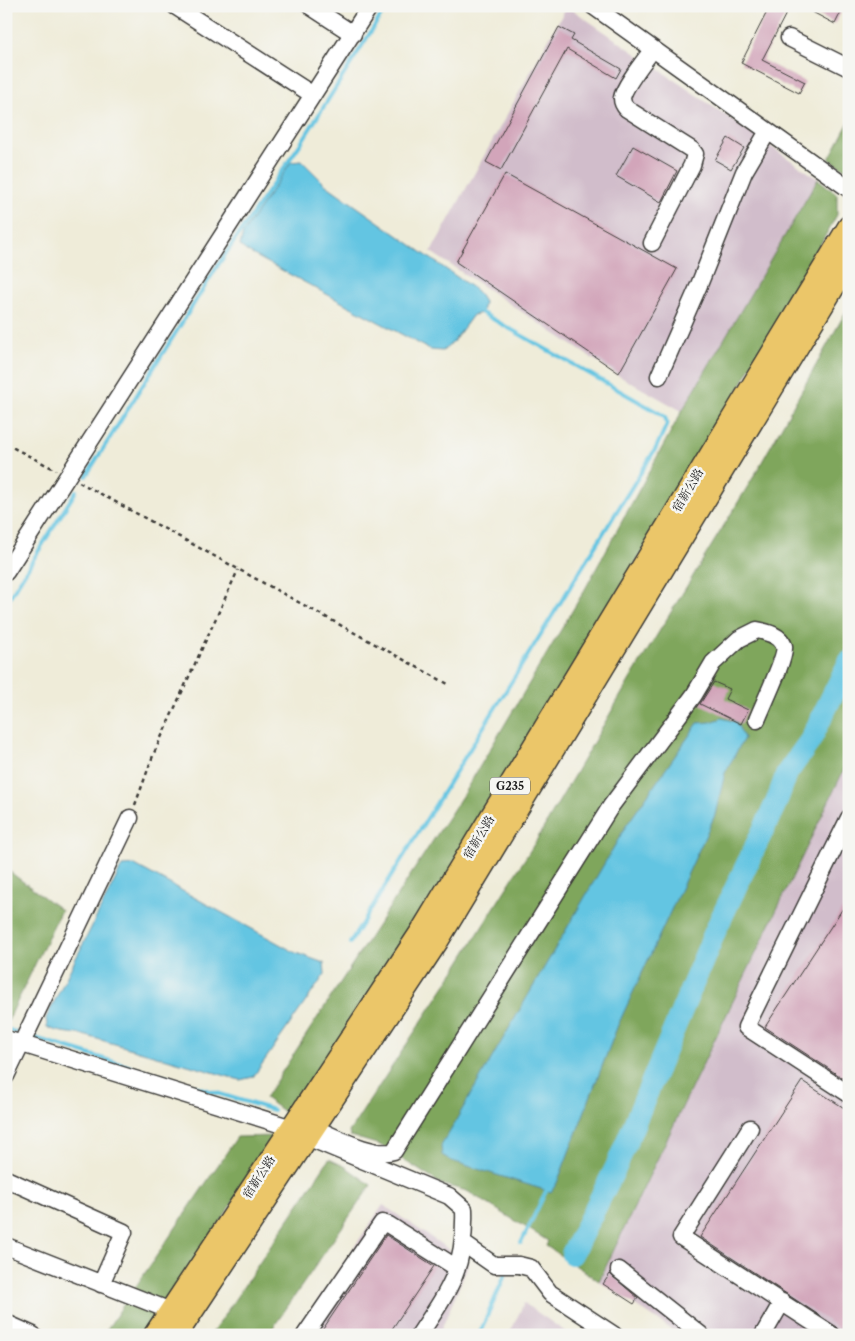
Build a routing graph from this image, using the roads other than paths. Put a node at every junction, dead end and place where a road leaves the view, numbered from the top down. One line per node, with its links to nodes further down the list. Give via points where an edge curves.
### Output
1 (175, 6): 9 (street)
2 (310, 6): 5 (street)
3 (370, 6): 5 (street)
4 (593, 6): 7 (street)
5 (353, 34): 9 (street)
6 (789, 38): 8 (street)
7 (653, 49): 10 (street); 13 (street, via 622,97 623,104 695,154)
8 (849, 68)
9 (313, 95): 16 (street)
10 (768, 131): 11 (street); 15 (street, via 744,172)
11 (849, 189)
12 (849, 227): 24 (highway, 宿新公路 / G235)
13 (652, 243)
14 (849, 261): 24 (highway, 宿新公路 / G235, via 437,941)
15 (659, 376)
16 (6, 572)
17 (756, 720): 24 (street, via 784,658 784,646 776,636 757,630 739,639 713,663 694,695 610,806 394,1151 384,1154)
18 (130, 818): 20 (street)
19 (849, 818): 22 (street, via 746,1027)
20 (14, 1041): 21 (street); 24 (street)
21 (6, 1076)
22 (849, 1094)
23 (750, 1128): 31 (street, via 681,1237)
24 (304, 1131): 26 (street, via 449,1196 464,1209); 32 (highway, 宿新公路 / G235)
25 (6, 1179): 30 (street, via 124,1232)
26 (464, 1244): 28 (street); 38 (street, via 494,1265 531,1268 550,1294)
27 (6, 1246): 30 (street)
28 (457, 1268): 36 (street, via 390,1224 382,1223); 37 (street, via 451,1287)
29 (619, 1270): 39 (street)
30 (101, 1284): 32 (street)
31 (782, 1302): 40 (street); 41 (street)
32 (178, 1321): 35 (highway, 宿新公路 / G235)
33 (6, 1323): 34 (street)
34 (33, 1335)
35 (155, 1335)
36 (305, 1335)
37 (418, 1335)
38 (614, 1335)
39 (701, 1335)
40 (763, 1335)
41 (832, 1335)

